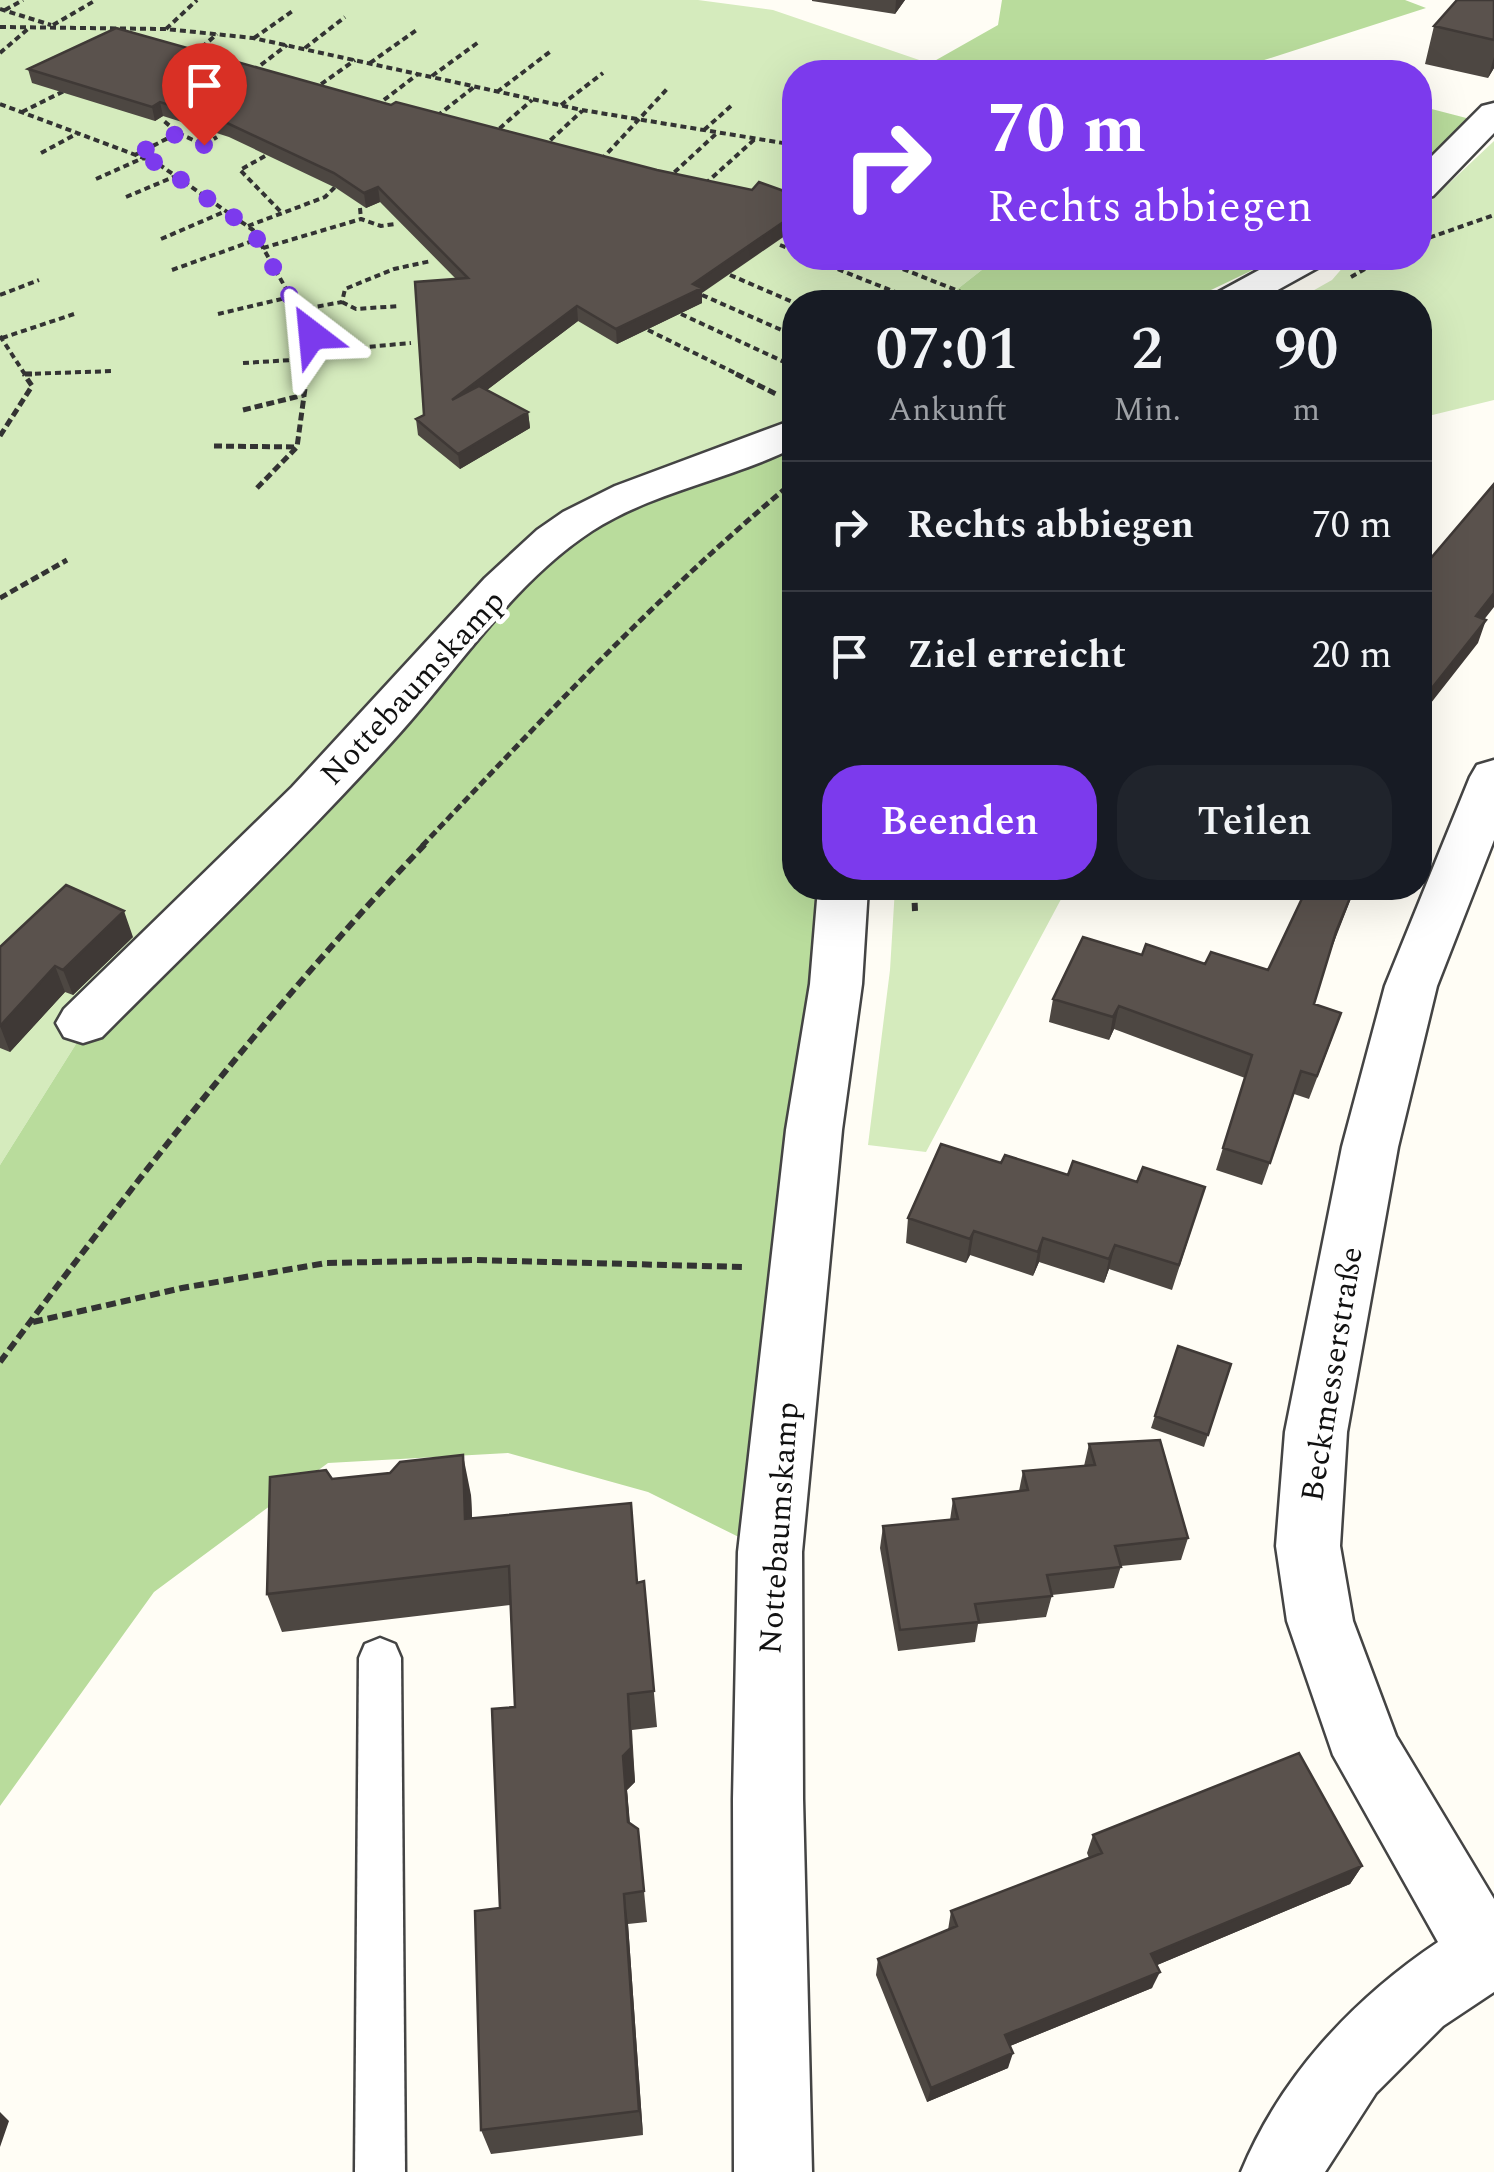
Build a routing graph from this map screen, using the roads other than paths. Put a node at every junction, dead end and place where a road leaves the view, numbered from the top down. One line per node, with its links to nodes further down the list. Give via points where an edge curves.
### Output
1 (1494, 112): 2 (street)
2 (1432, 176)
3 (1286, 270): 4 (street)
4 (1251, 290)
5 (782, 422): 8 (street, Nottebaumskamp, via 770,445 630,496 578,521 534,556 342,764)
6 (1492, 784): 10 (street, Beckmesserstraße, via 1411,986 1370,1147 1316,1432 1308,1546 1320,1620 1368,1755)
7 (843, 900): 12 (street, Nottebaumskamp, via 770,1552)
8 (83, 1023)
9 (380, 1658): 11 (lane)
10 (1490, 1950): 13 (street, via 1416,2000 1349,2066)
11 (380, 2172)
12 (772, 2172)
13 (1280, 2172)

